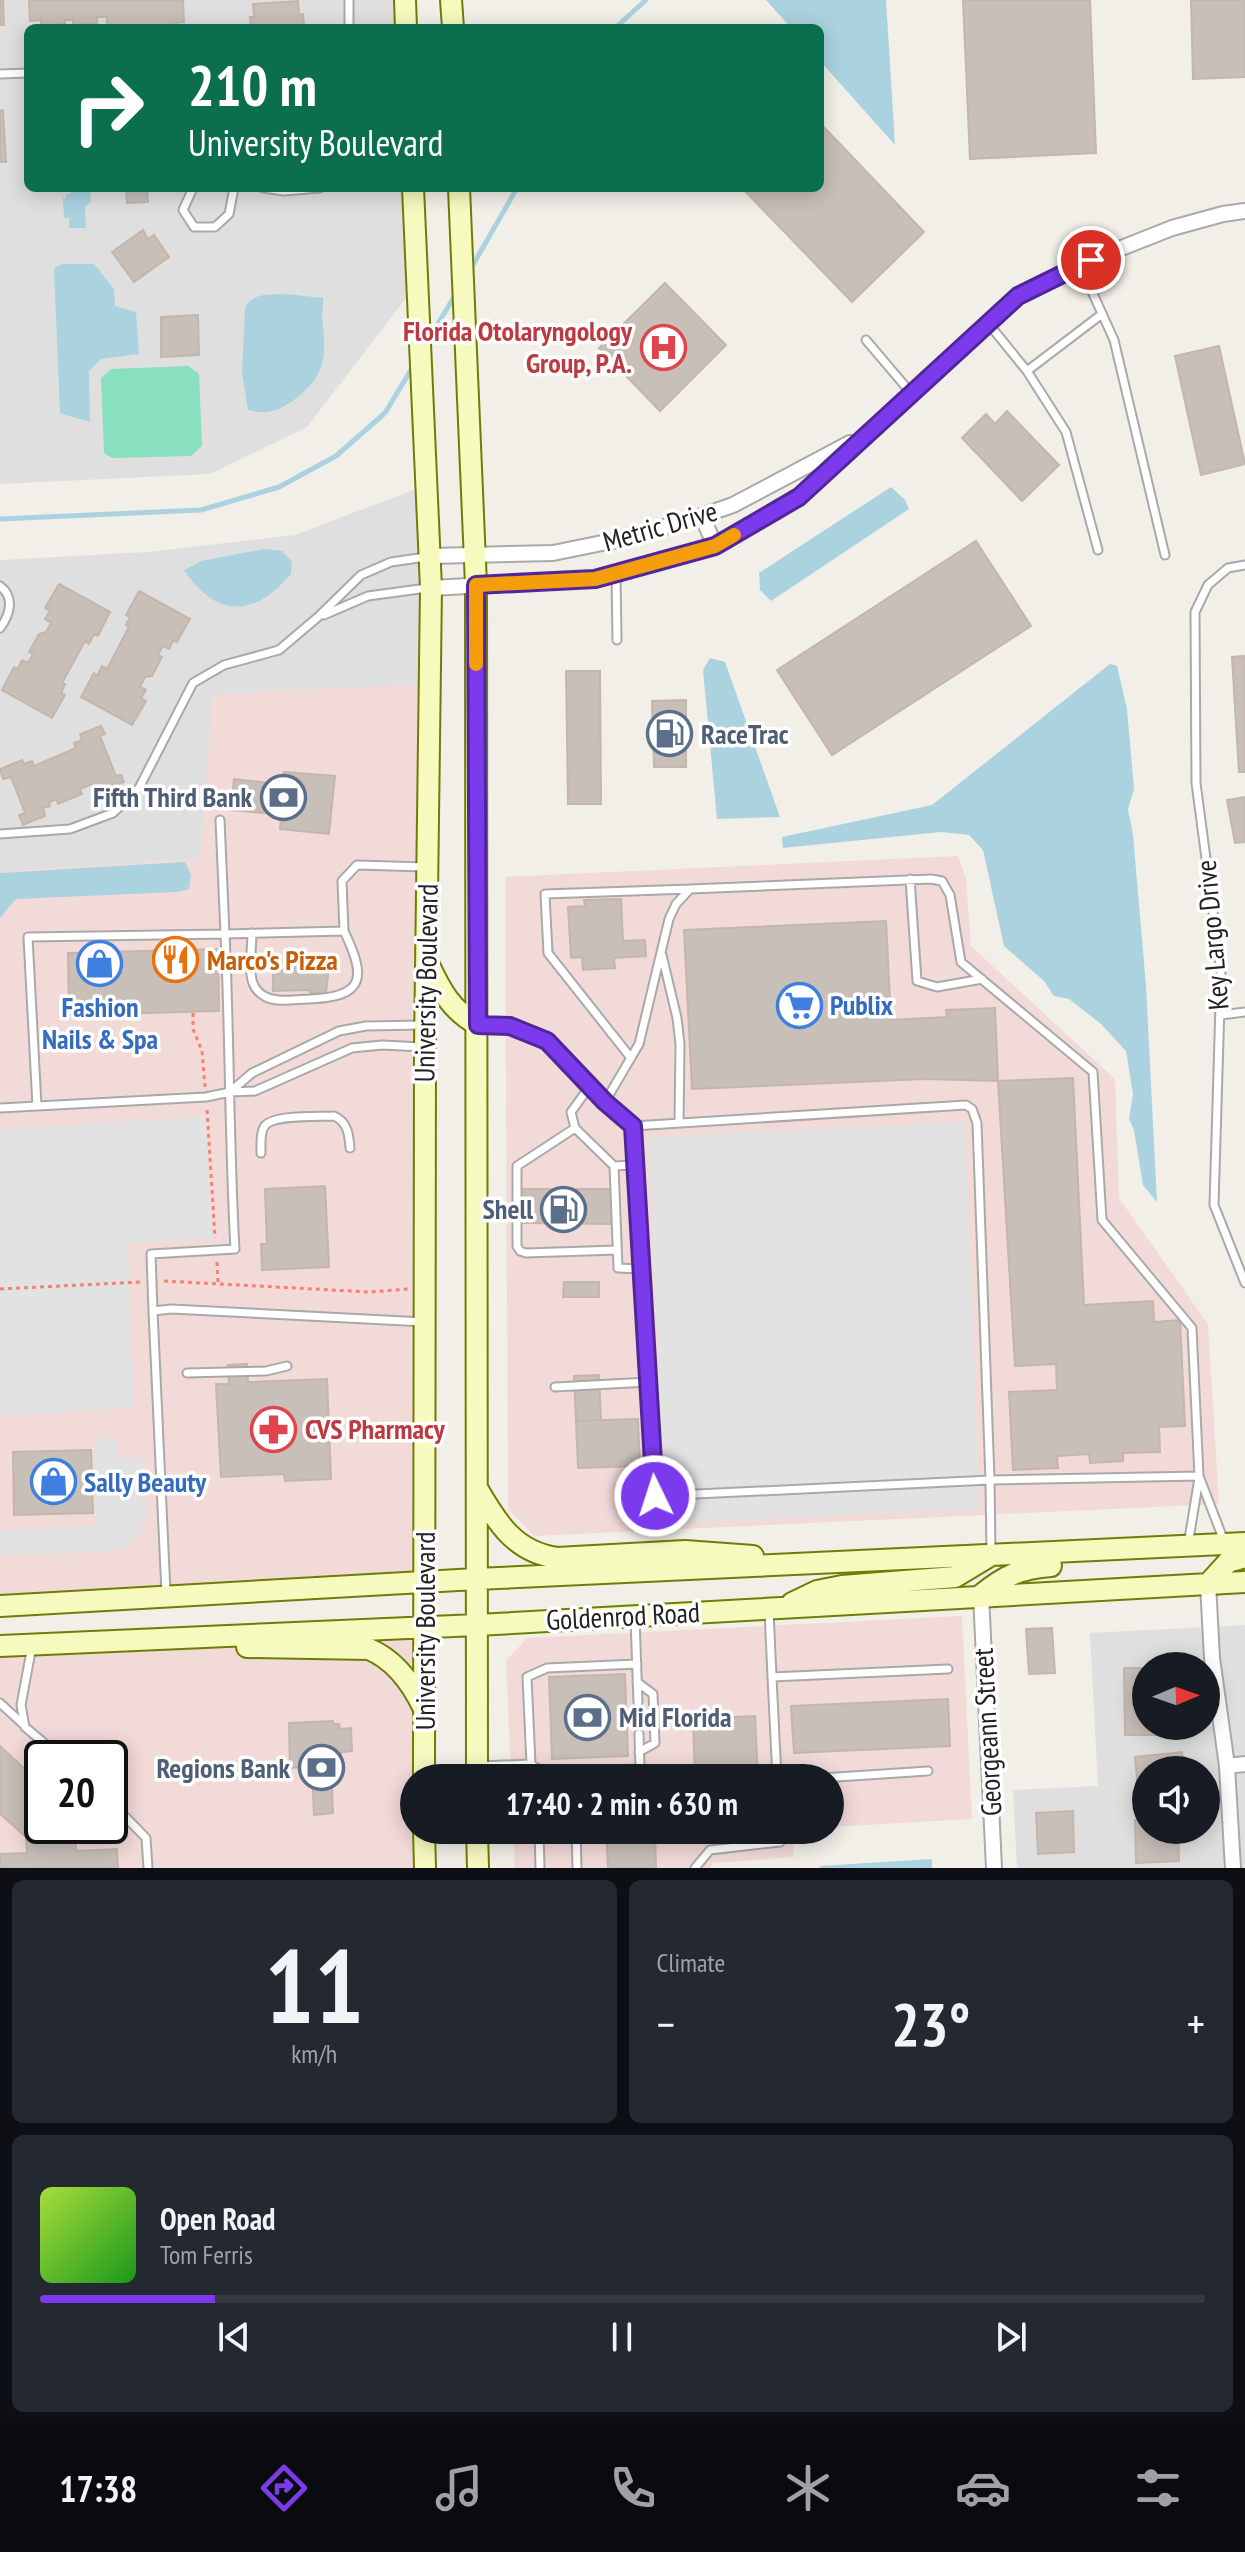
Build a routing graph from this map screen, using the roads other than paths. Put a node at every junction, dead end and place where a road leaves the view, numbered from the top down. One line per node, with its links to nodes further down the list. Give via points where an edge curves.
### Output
1 (349, 0): 4 (lane)
2 (405, 0): 5 (main road)
3 (451, 0): 6 (main road)
4 (349, 24)
5 (406, 24)
6 (453, 24)
7 (24, 73): 8 (lane)
8 (0, 74)
9 (191, 192): 10 (lane, via 183,210 194,227 215,227 229,214)
10 (233, 192)
11 (413, 192): 26 (main road, University Boulevard)
12 (459, 192): 24 (main road, University Boulevard)
13 (1245, 211): 14 (street, Metric Drive, via 1172,228)
14 (1080, 265): 15 (lane); 16 (street, Metric Drive, via 1018,296)
15 (1102, 314): 18 (lane); 25 (lane, via 1114,340)
16 (988, 323): 18 (lane); 19 (street, Metric Drive)
17 (866, 340): 19 (lane)
18 (1027, 371): 23 (lane, via 1066,432)
19 (912, 394): 20 (street, Metric Drive)
20 (872, 431): 21 (street, Metric Drive, via 746,499); 22 (street, Metric Drive, via 799,497)
21 (702, 516): 22 (street); 24 (street, Metric Drive, via 553,553)
22 (715, 546): 28 (street, Metric Drive)
23 (1098, 550)
24 (475, 555): 26 (street, Metric Drive); 29 (main road, University Boulevard)
25 (1165, 555)
26 (431, 556): 31 (main road, University Boulevard); 32 (lane, via 391,562 361,575)
27 (1245, 565): 47 (lane, Key Largo Drive, via 1228,568 1208,585 1195,612 1196,783 1221,972)
28 (616, 573): 29 (street, Metric Drive, via 595,579); 34 (lane)
29 (476, 585): 31 (street, Metric Drive); 49 (main road, University Boulevard)
30 (0, 586): 33 (lane, via 9,596 10,613)
31 (431, 588): 32 (lane, via 368,596); 37 (main road, University Boulevard)
32 (318, 617): 36 (lane, via 279,650 224,665 193,683 139,788 113,813 70,829)
33 (0, 628)
34 (617, 640)
35 (220, 820): 42 (lane)
36 (0, 834)
37 (428, 867): 40 (lane, via 357,865 342,881); 44 (main road, University Boulevard)
38 (910, 879): 39 (lane); 45 (lane, via 942,881 950,895 961,962); 45 (lane, via 917,981 937,987)
39 (690, 889): 43 (lane, via 669,919); 51 (lane, via 545,894 548,953)
40 (344, 931): 41 (lane); 41 (lane, via 358,966 350,991 335,998 280,1000 260,994 253,983)
41 (252, 933): 42 (lane)
42 (225, 934): 53 (lane); 55 (lane, via 28,937)
43 (661, 953): 51 (lane); 57 (lane, via 680,1044)
44 (426, 958): 48 (main road, University Boulevard); 49 (main road, via 443,995 462,1017)
45 (982, 979): 73 (lane, via 1093,1072 1102,1220 1192,1328)
46 (1245, 1012): 47 (lane)
47 (1221, 1015): 66 (lane, Key Largo Drive, via 1214,1205)
48 (425, 1025): 50 (main road, University Boulevard); 53 (lane, via 339,1031 252,1073)
49 (478, 1025): 52 (lane, via 510,1026 547,1041); 75 (main road, University Boulevard)
50 (425, 1047): 53 (lane, via 352,1048 255,1091); 68 (main road, University Boulevard)
51 (631, 1058): 54 (lane)
52 (590, 1086): 54 (lane); 59 (lane, via 571,1112)
53 (230, 1092): 55 (lane); 67 (lane, via 235,1249 151,1254)
54 (605, 1102): 58 (lane)
55 (37, 1106): 56 (lane)
56 (0, 1108)
57 (679, 1123): 58 (lane); 74 (lane, via 966,1105 972,1109 978,1134)
58 (633, 1126): 62 (lane)
59 (575, 1128): 63 (lane); 64 (lane, via 517,1166 517,1246 526,1253)
60 (350, 1148): 61 (lane, via 347,1128 339,1118 278,1119 262,1130)
61 (261, 1153)
62 (635, 1165): 63 (lane); 65 (lane)
63 (614, 1166): 64 (lane)
64 (617, 1250): 65 (lane, via 618,1268)
65 (642, 1269): 71 (lane)
66 (1245, 1283)
67 (153, 1311): 68 (lane); 86 (lane)
68 (425, 1322): 83 (main road, University Boulevard)
69 (287, 1366): 70 (lane)
70 (187, 1373)
71 (649, 1382): 72 (lane); 74 (lane, via 655,1496)
72 (555, 1387)
73 (1199, 1476): 74 (lane); 76 (lane); 77 (lane)
74 (990, 1480): 78 (lane)
75 (476, 1486): 80 (main road, via 498,1524 516,1543 540,1555 685,1551); 81 (main road, University Boulevard)
76 (1235, 1544): 77 (main road, Goldenrod Road)
77 (1194, 1545): 78 (main road, Goldenrod Road); 85 (main road, via 1171,1559 1022,1569 1003,1576)
78 (990, 1556): 80 (main road, Goldenrod Road); 88 (main road, via 955,1577 817,1591)
79 (1245, 1557): 84 (main road, via 1228,1562)
80 (841, 1563): 81 (main road, Goldenrod Road)
81 (476, 1579): 83 (main road, Goldenrod Road); 90 (main road, University Boulevard)
82 (1245, 1582): 84 (main road, Goldenrod Road)
83 (426, 1584): 86 (main road, Goldenrod Road); 91 (main road, University Boulevard)
84 (1208, 1584): 85 (main road, Goldenrod Road); 112 (street)
85 (981, 1595): 88 (main road, Goldenrod Road); 127 (street, Georgeann Street)
86 (166, 1596): 87 (main road, Goldenrod Road)
87 (0, 1606)
88 (776, 1607): 89 (main road, Goldenrod Road); 97 (lane)
89 (635, 1616): 90 (main road, Goldenrod Road); 95 (lane)
90 (477, 1625): 91 (main road, Goldenrod Road); 107 (main road, University Boulevard)
91 (425, 1627): 92 (main road, Goldenrod Road); 101 (main road, University Boulevard)
92 (196, 1637): 93 (main road, Goldenrod Road); 101 (main road, via 252,1648 369,1649 384,1655 412,1683)
93 (32, 1645): 94 (main road, Goldenrod Road); 102 (lane, via 21,1705)
94 (0, 1646)
95 (637, 1664): 98 (lane); 108 (lane, via 547,1668 527,1677)
96 (948, 1669): 97 (lane)
97 (772, 1677): 110 (lane)
98 (637, 1682): 99 (lane); 105 (lane, via 653,1694 655,1743)
99 (638, 1702)
100 (0, 1703): 102 (lane)
101 (425, 1710): 106 (main road, University Boulevard)
102 (25, 1727): 104 (lane)
103 (639, 1734): 105 (lane)
104 (41, 1740)
105 (639, 1752): 109 (lane)
106 (424, 1764)
107 (477, 1764)
108 (531, 1764)
109 (640, 1764)
110 (776, 1764)
111 (1245, 1764): 112 (street)
112 (1227, 1766): 128 (street)
113 (928, 1771): 114 (lane)
114 (844, 1777)
115 (128, 1820): 121 (lane, via 146,1838)
116 (424, 1844): 122 (main road)
117 (477, 1844): 123 (main road)
118 (539, 1844): 124 (lane)
119 (576, 1844): 125 (lane)
120 (762, 1844): 126 (lane, via 710,1850)
121 (148, 1868)
122 (425, 1868)
123 (478, 1868)
124 (540, 1868)
125 (577, 1868)
126 (695, 1868)
127 (994, 1868)
128 (1233, 1868)

